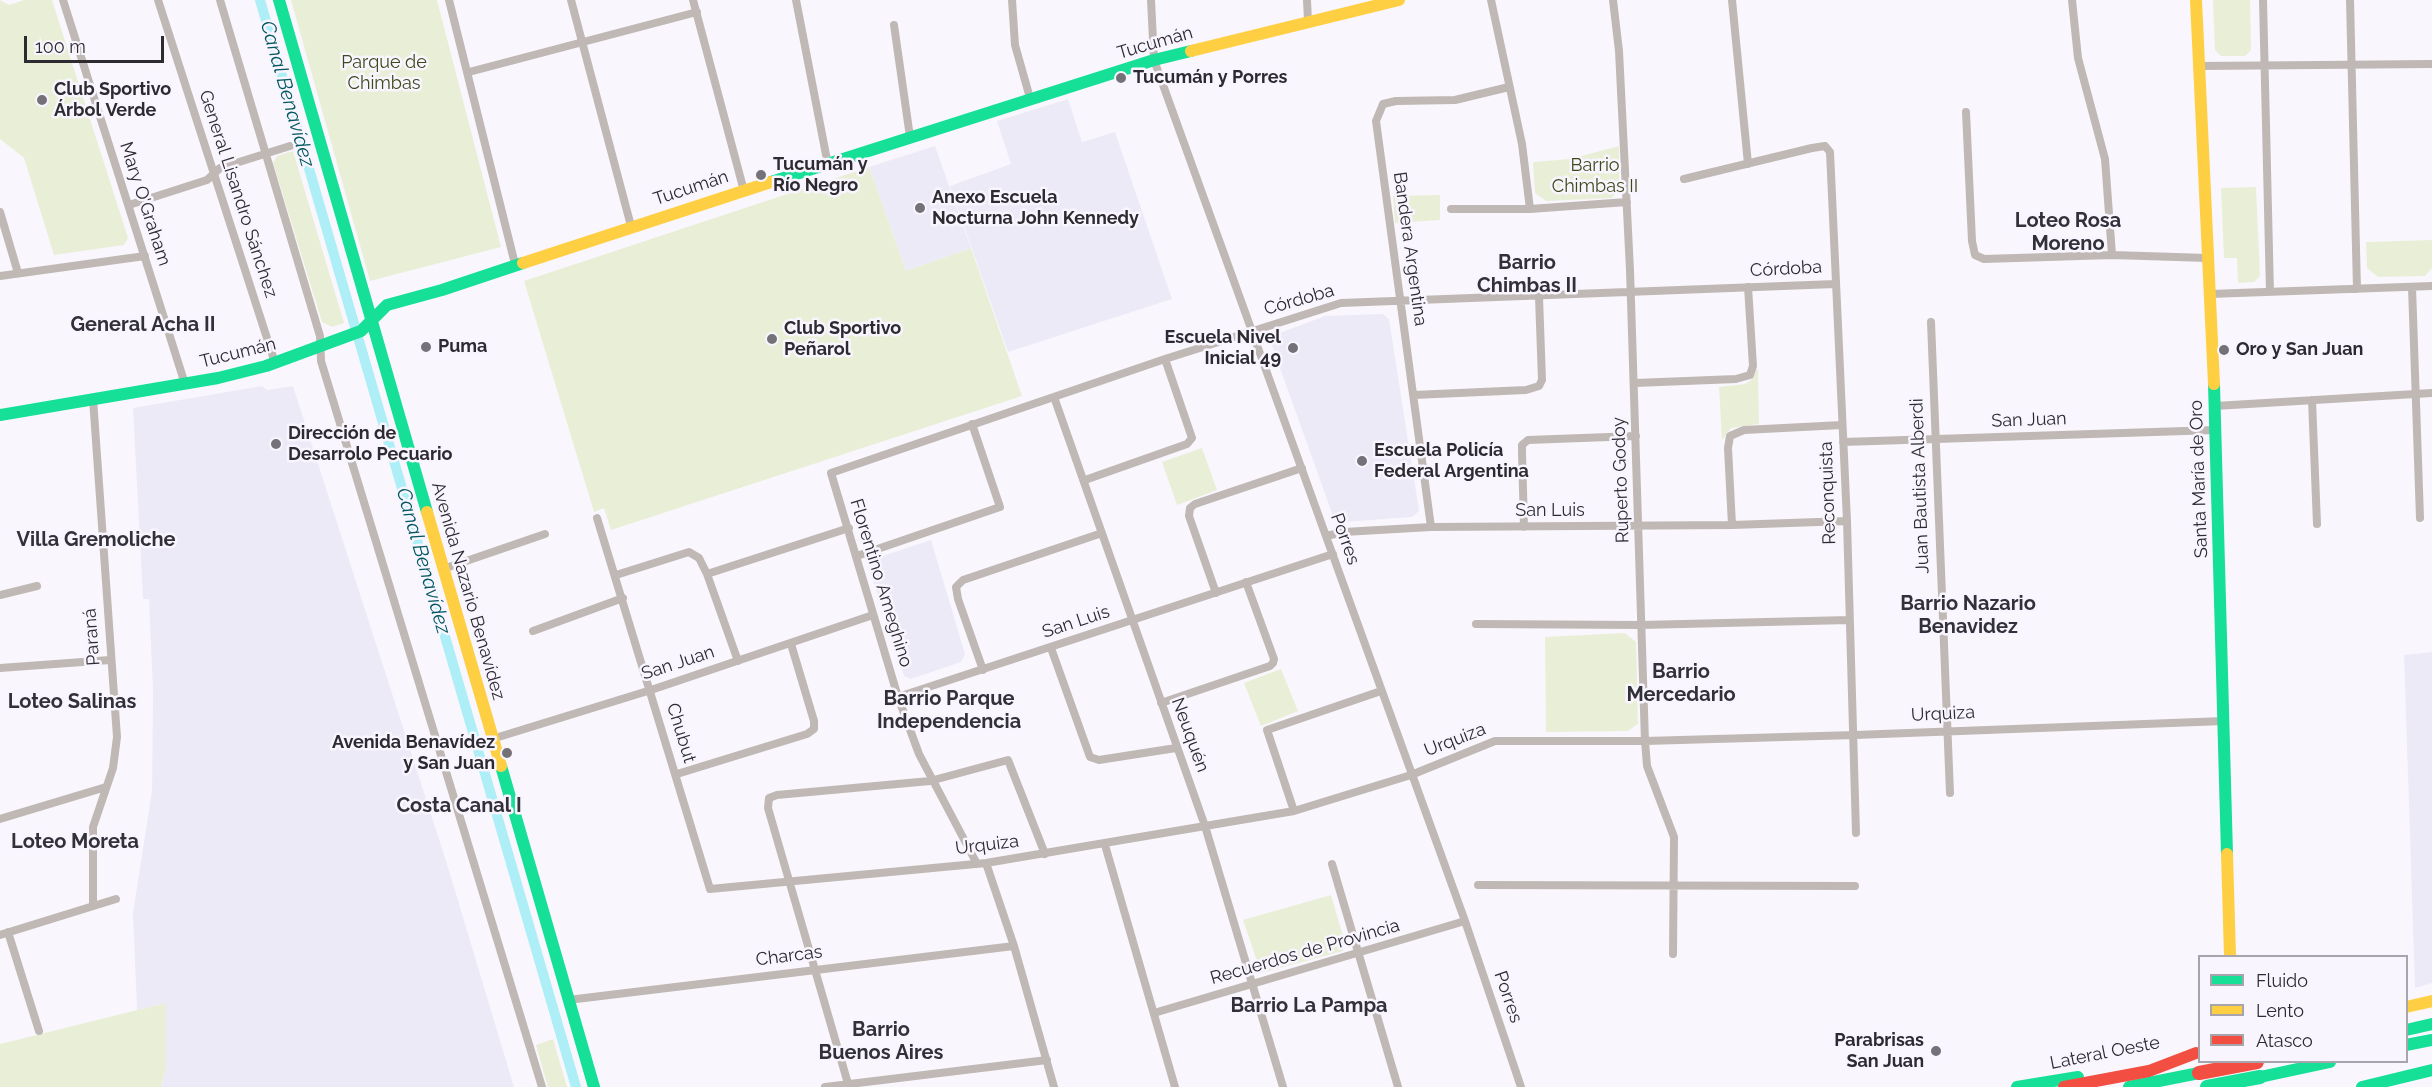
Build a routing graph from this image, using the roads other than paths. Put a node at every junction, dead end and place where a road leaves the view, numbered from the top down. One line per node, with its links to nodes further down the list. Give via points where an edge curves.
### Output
1 (63, 0): 42 (street, Mary O'Graham)
2 (158, 0): 38 (street, General Lisandro Sánchez)
3 (220, 0): 35 (street)
4 (279, 0): 64 (main road, Avenida Nazario Benavídez)
5 (449, 0): 29 (street)
6 (571, 0): 23 (street)
7 (693, 0): 20 (street)
8 (796, 0): 37 (street)
9 (1012, 0): 31 (street, via 1015,45)
10 (1151, 0): 24 (street, Porres)
11 (1307, 0): 21 (street)
12 (1399, 0): 21 (main road, Tucumán)
13 (1491, 0): 30 (street)
14 (1613, 0): 41 (street, Ruperto Godoy)
15 (1732, 0): 36 (street)
16 (2072, 0): 47 (street, via 2078,58 2106,165)
17 (2196, 0): 27 (main road, Santa María de Oro)
18 (2263, 0): 28 (street)
19 (2350, 0): 26 (street)
20 (697, 12): 23 (street); 40 (street)
21 (1308, 21): 24 (main road, Tucumán)
22 (894, 25): 33 (street)
23 (582, 41): 29 (street); 46 (street)
24 (1154, 60): 31 (main road, Tucumán); 65 (street, Porres)
25 (2432, 64): 26 (street)
26 (2351, 65): 28 (street); 57 (street)
27 (2200, 66): 28 (street); 49 (main road, Santa María de Oro)
28 (2265, 66): 59 (street)
29 (469, 72): 50 (street)
30 (1509, 87): 44 (street, via 1522,144); 62 (street, Bandera Argentina, via 1455,99 1396,101 1383,104 1378,112 1376,121)
31 (1030, 99): 33 (main road, Tucumán)
32 (1966, 112): 47 (street, via 1975,255 1984,259)
33 (910, 137): 37 (main road, Tucumán)
34 (290, 146): 35 (street)
35 (265, 154): 38 (street, via 220,168); 66 (street, via 320,336)
36 (1748, 164): 39 (street); 53 (street, Reconquista, via 1825,146 1830,152)
37 (828, 165): 40 (main road, Tucumán)
38 (214, 174): 42 (street, via 207,180); 68 (street, General Lisandro Sánchez)
39 (1684, 179)
40 (744, 191): 46 (main road, Tucumán)
41 (1627, 202): 44 (street); 58 (street, Ruperto Godoy)
42 (129, 205): 48 (street, Mary O'Graham)
43 (1451, 209): 44 (street)
44 (1530, 209)
45 (0, 212): 51 (street)
46 (631, 226): 50 (main road, Tucumán)
47 (2112, 255): 49 (street)
48 (145, 256): 51 (street); 70 (street, Mary O'Graham)
49 (2208, 258): 60 (main road, Santa María de Oro)
50 (515, 264): 64 (main road, Tucumán, via 387,306)
51 (18, 273): 52 (street)
52 (0, 276)
53 (1835, 284): 56 (street, Córdoba); 80 (street, Reconquista)
54 (2432, 286): 55 (street)
55 (2412, 287): 57 (street); 72 (street)
56 (1748, 288): 58 (street, Córdoba); 69 (street, via 1753,366 1750,375 1736,379)
57 (2357, 289): 59 (street)
58 (1631, 292): 61 (street, Córdoba); 69 (street, Ruperto Godoy)
59 (2270, 292): 60 (street)
60 (2210, 294): 77 (main road, Santa María de Oro)
61 (1539, 297): 62 (street, Córdoba); 73 (street, via 1539,386 1526,390)
62 (1401, 302): 65 (street, Córdoba, via 1341,303); 73 (street, Bandera Argentina)
63 (1931, 322): 83 (street, Juan Bautista Alberdi)
64 (361, 329): 66 (main road, Tucumán); 102 (main road, Avenida Nazario Benavídez)
65 (1253, 331): 67 (street, Córdoba); 85 (street, Porres)
66 (320, 347): 68 (main road, Tucumán); 177 (street, via 321,361)
67 (1165, 359): 74 (street, Córdoba); 87 (street, via 1192,438 1187,444)
68 (275, 363): 70 (main road, Tucumán)
69 (1635, 383): 82 (street, Ruperto Godoy)
70 (185, 384): 75 (main road, Tucumán)
71 (2432, 393): 72 (street)
72 (2416, 394): 76 (street); 89 (street)
73 (1414, 395): 93 (street, Bandera Argentina)
74 (1054, 397): 79 (street, Córdoba); 87 (street, Neuquén)
75 (93, 399): 78 (main road, Tucumán); 118 (street, Paraná)
76 (2312, 400): 77 (street); 91 (street)
77 (2215, 406): 81 (main road, Santa María de Oro)
78 (0, 415)
79 (972, 424): 86 (street, Córdoba); 101 (street, via 1000,507)
80 (1842, 425): 84 (street, Reconquista); 92 (street, via 1744,430 1730,436)
81 (2216, 430): 83 (street, San Juan); 126 (main road, Santa María de Oro)
82 (1636, 436): 94 (street, via 1528,441 1522,445); 95 (street, Ruperto Godoy)
83 (1934, 439): 84 (street, San Juan); 127 (street, Juan Bautista Alberdi)
84 (1843, 442): 90 (street, Reconquista)
85 (1302, 468): 99 (street, Porres); 107 (street, via 1190,508 1189,516)
86 (831, 473): 96 (street, Florentino Ameghino)
87 (1085, 480): 97 (street, Neuquén)
88 (597, 518): 104 (street, Chubut)
89 (2420, 518)
90 (1847, 521): 92 (street, San Luis); 111 (street, Reconquista)
91 (2317, 524)
92 (1732, 525): 95 (street, San Luis)
93 (1431, 527): 94 (street, San Luis); 99 (street, San Luis)
94 (1524, 527): 95 (street, San Luis)
95 (1638, 527): 114 (street, Ruperto Godoy)
96 (849, 528): 101 (street, Florentino Ameghino); 103 (street)
97 (1102, 533): 112 (street, Neuquén); 121 (street, via 963,580 956,587)
98 (546, 534): 102 (street)
99 (1326, 536): 100 (street, Porres)
100 (1333, 554): 105 (street, San Luis); 123 (street, Porres)
101 (857, 556): 110 (street, Florentino Ameghino)
102 (443, 569): 129 (main road, Avenida Nazario Benavídez)
103 (707, 574): 104 (street, via 699,558 689,552); 119 (street)
104 (615, 575): 109 (street, Chubut)
105 (1246, 582): 107 (street, San Luis); 125 (street, via 1273,663)
106 (37, 586): 108 (street)
107 (1216, 593): 112 (street, San Luis)
108 (0, 595)
109 (623, 598): 115 (street); 122 (street, Chubut)
110 (873, 615): 116 (street, San Juan); 124 (street, Florentino Ameghino)
111 (1849, 620): 114 (street); 128 (street, Reconquista)
112 (1132, 621): 117 (street, San Luis); 125 (street, Neuquén)
113 (1476, 624): 114 (street)
114 (1641, 625): 130 (street, Ruperto Godoy)
115 (533, 630)
116 (791, 644): 119 (street, San Juan); 132 (street, via 814,729)
117 (1051, 648): 121 (street, San Luis); 131 (street, via 1090,757)
118 (110, 660): 120 (street); 135 (street, Paraná, via 117,737)
119 (738, 661): 122 (street, San Juan)
120 (0, 668)
121 (982, 670): 124 (street, San Luis)
122 (651, 690): 129 (street, San Juan); 132 (street, Chubut)
123 (1381, 691): 133 (street, Porres); 137 (street, via 1267,730)
124 (898, 697): 134 (street, Florentino Ameghino)
125 (1161, 703): 131 (street, Neuquén)
126 (2224, 721): 127 (street, Urquiza); 157 (main road, Santa María de Oro)
127 (1948, 730): 128 (street, Urquiza); 136 (street, Juan Bautista Alberdi)
128 (1855, 735): 130 (street, Urquiza); 140 (street, Reconquista)
129 (492, 739): 160 (main road, Avenida Nazario Benavídez)
130 (1645, 741): 133 (street, Urquiza, via 1495,741); 147 (street, Ruperto Godoy, via 1647,766 1674,837)
131 (1176, 748): 139 (street, Neuquén)
132 (677, 774): 149 (street, Chubut)
133 (1412, 775): 137 (street, Urquiza); 152 (street, Porres)
134 (933, 780): 142 (street, via 1008,760); 143 (street, Florentino Ameghino); 145 (street, via 770,798 768,808)
135 (106, 788): 138 (street); 151 (street, Paraná, via 93,827)
136 (1950, 793)
137 (1294, 811): 139 (street, Urquiza)
138 (0, 819)
139 (1205, 826): 141 (street, Urquiza); 159 (street, Neuquén)
140 (1856, 833)
141 (1105, 844): 142 (street, Urquiza); 163 (street)
142 (1045, 854): 143 (street, Urquiza)
143 (981, 863): 145 (street, Urquiza); 154 (street, Florentino Ameghino)
144 (1332, 864): 155 (street)
145 (789, 882): 149 (street, Urquiza); 158 (street)
146 (1478, 885): 147 (street)
147 (1674, 886): 148 (street); 156 (street, Ruperto Godoy)
148 (1855, 886)
149 (710, 889)
150 (116, 898): 151 (street)
151 (93, 906): 153 (street)
152 (1464, 921): 155 (street, Recuerdos de Provincia); 184 (street, Porres)
153 (4, 933): 166 (street)
154 (1014, 946): 158 (street, Charcas); 170 (street, Florentino Ameghino)
155 (1359, 953): 159 (street, Recuerdos de Provincia); 183 (street)
156 (1673, 954)
157 (2230, 955)
158 (815, 970): 160 (street, Charcas); 176 (street)
159 (1253, 984): 163 (street, Recuerdos de Provincia); 182 (street, Neuquén)
160 (568, 1000): 178 (main road, Avenida Nazario Benavídez)
161 (2432, 1001): 162 (main road)
162 (2408, 1007)
163 (1154, 1013): 181 (street)
164 (2432, 1024): 165 (main road)
165 (2408, 1029)
166 (39, 1030)
167 (2432, 1040): 168 (main road)
168 (2408, 1045)
169 (2198, 1053): 185 (main road, Lateral Oeste); 186 (main road, via 2149,1071)
170 (1047, 1060): 176 (street); 180 (street, Florentino Ameghino)
171 (2226, 1063): 189 (main road)
172 (2237, 1063): 190 (main road)
173 (2252, 1063): 187 (main road, bridge)
174 (2325, 1063): 188 (main road, bridge)
175 (2432, 1070): 191 (main road)
176 (848, 1085): 179 (street)
177 (542, 1087)
178 (594, 1087)
179 (825, 1087)
180 (1054, 1087)
181 (1174, 1087)
182 (1283, 1087)
183 (1398, 1087)
184 (1521, 1087)
185 (2017, 1087)
186 (2064, 1087)
187 (2129, 1087)
188 (2207, 1087)
189 (2227, 1087)
190 (2239, 1087)
191 (2362, 1087)

